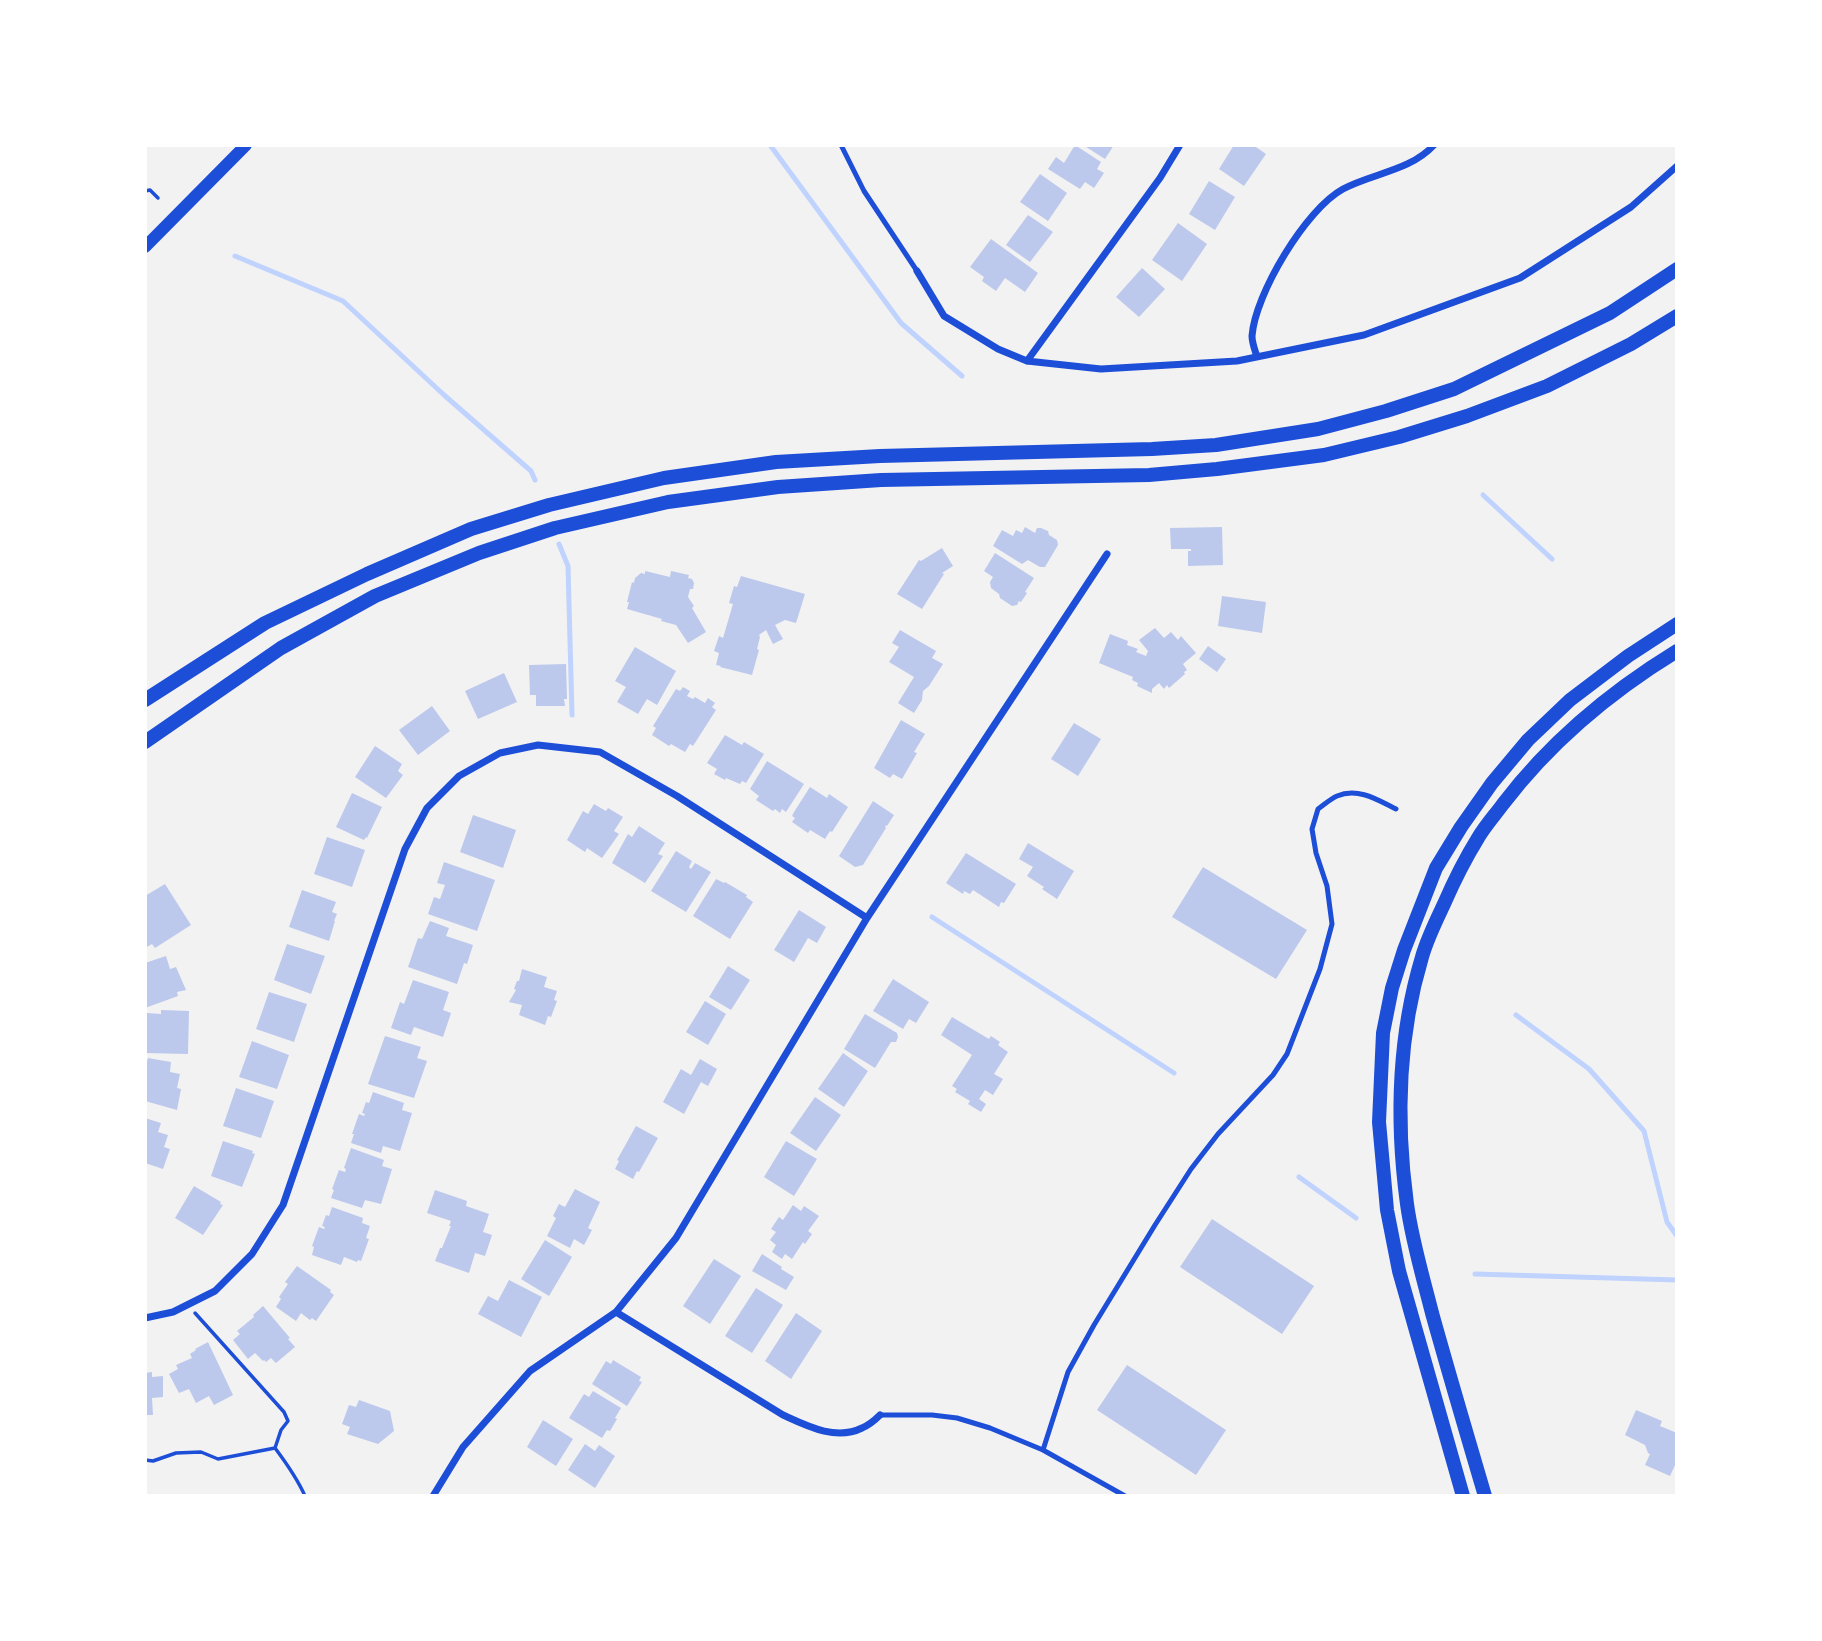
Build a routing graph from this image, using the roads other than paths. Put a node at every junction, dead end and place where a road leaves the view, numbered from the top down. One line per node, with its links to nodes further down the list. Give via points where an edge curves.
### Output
1 (246, 145): 6 (street)
2 (841, 145): 8 (lane, via 864,191)
3 (1180, 145): 11 (street)
4 (1434, 145): 10 (street, via 1399,169 1342,190 1315,212 1278,265 1258,311 1252,338)
5 (1677, 166): 10 (street, via 1631,207 1520,278 1364,335)
6 (145, 247)
7 (1677, 269): 15 (main road, via 1610,313 1454,389 1318,429 1177,447 776,462 664,478 550,505 471,529 265,623)
8 (917, 271): 11 (street, via 944,316)
9 (1677, 316): 16 (main road, via 1547,386 1422,430 1324,455 1149,475 880,480 778,487 668,502 555,528 375,596 281,648)
10 (1257, 357): 11 (street, via 1101,369)
11 (1027, 361)
12 (1107, 554): 18 (street)
13 (1677, 624): 25 (main road, via 1570,700 1492,783 1436,868 1392,988 1383,1033 1379,1122 1387,1210 1399,1270)
14 (1677, 650): 26 (main road, via 1586,715 1546,753 1479,835 1422,956 1413,991 1405,1035 1401,1117 1408,1206 1420,1266)
15 (145, 700)
16 (145, 742)
17 (1396, 809): 22 (lane, via 1355,793 1338,796 1318,809 1312,829 1332,924 1287,1054 1191,1169 1094,1325 1068,1372)
18 (867, 918): 19 (street, via 676,1238); 20 (street, via 600,752 538,745 500,753 458,776 427,808 405,849 283,1205 252,1254 215,1291 173,1312)
19 (616, 1312): 21 (street, via 803,1424 846,1433 863,1428); 23 (street, via 530,1371 463,1447)
20 (145, 1318)
21 (880, 1415): 22 (lane, via 957,1418)
22 (1043, 1450): 24 (lane)
23 (433, 1496)
24 (1125, 1496)
25 (1463, 1496)
26 (1485, 1496)

